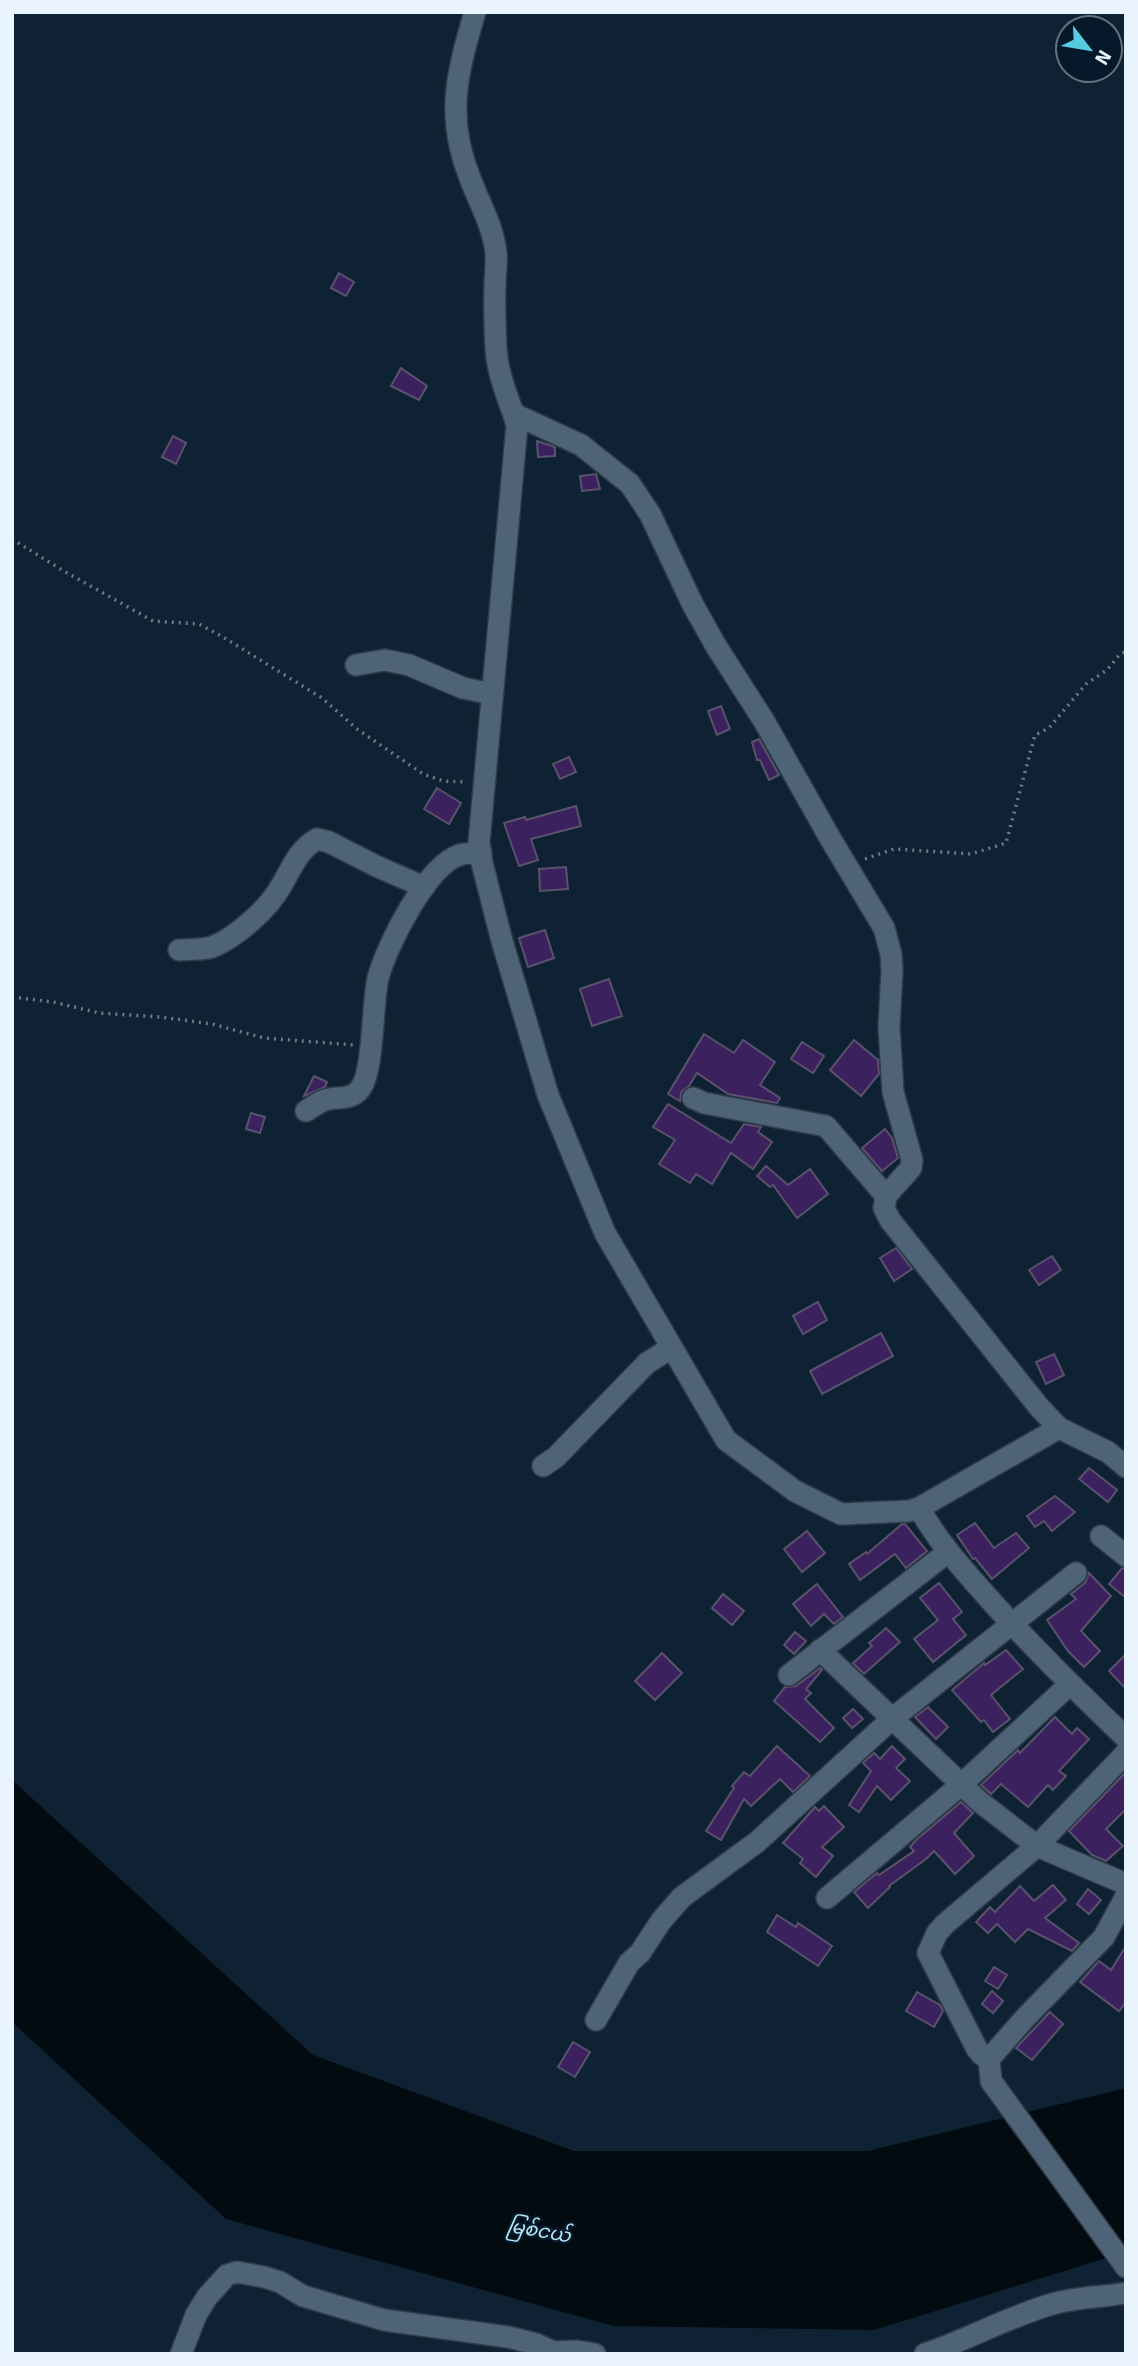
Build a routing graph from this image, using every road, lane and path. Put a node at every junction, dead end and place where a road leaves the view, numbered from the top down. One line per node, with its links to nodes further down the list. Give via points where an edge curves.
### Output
1 (475, 12): 2 (street, via 458,68 455,124 459,150 488,216 496,253 496,351)
2 (513, 414): 6 (street, via 517,425); 9 (street, via 581,445 630,484 650,514 710,636)
3 (12, 538): 7 (path, via 153,621 199,624 322,698 357,729 423,774 466,782)
4 (1126, 652): 9 (path, via 1086,684 1049,728 1035,735 1006,843 971,854 894,849)
5 (356, 665): 6 (street, via 385,660 409,665 463,688)
6 (492, 694): 7 (street)
7 (483, 792): 8 (street)
8 (481, 853): 10 (street, via 459,855); 17 (street, via 548,1095 605,1233)
9 (847, 866): 16 (street, via 884,928 891,954 893,1092 912,1160 911,1168)
10 (424, 887): 11 (street, via 317,839 296,858 268,908 211,947); 13 (street, via 405,913 379,978)
11 (179, 950)
12 (12, 996): 13 (path, via 99,1013 212,1024 264,1038)
13 (370, 1046): 15 (street, via 360,1089 348,1098 325,1100)
14 (693, 1098): 16 (street, via 826,1126)
15 (306, 1111)
16 (886, 1196): 18 (street, via 884,1208 890,1220)
17 (671, 1348): 19 (street, via 647,1363); 21 (street, via 726,1440 795,1491 841,1514)
18 (1059, 1428): 20 (street, via 1108,1452); 21 (street)
19 (543, 1466)
20 (1126, 1467)
21 (919, 1508): 23 (street)
22 (1101, 1536): 24 (street)
23 (948, 1552): 26 (street); 27 (street)
24 (1126, 1556)
25 (1076, 1573): 26 (street)
26 (1010, 1623): 29 (street); 30 (street)
27 (820, 1650): 28 (street); 30 (street)
28 (789, 1675)
29 (1069, 1685): 31 (street); 33 (street)
30 (893, 1717): 33 (street); 38 (street, via 757,1842 677,1903 629,1963)
31 (1126, 1738)
32 (1126, 1753): 34 (street)
33 (962, 1784): 34 (street); 37 (street)
34 (1037, 1846): 35 (street); 39 (street, via 945,1924 928,1953 977,2049)
35 (1126, 1884)
36 (1126, 1896): 39 (street, via 1104,1937)
37 (827, 1898)
38 (596, 2020)
39 (989, 2059): 40 (street, via 991,2081)
40 (1126, 2267)
41 (1126, 2293): 44 (street, via 1059,2302)
42 (181, 2354): 43 (street, via 207,2297 227,2275 237,2272 281,2282 303,2296 384,2320 508,2337 554,2352)
43 (595, 2354)
44 (925, 2354)

